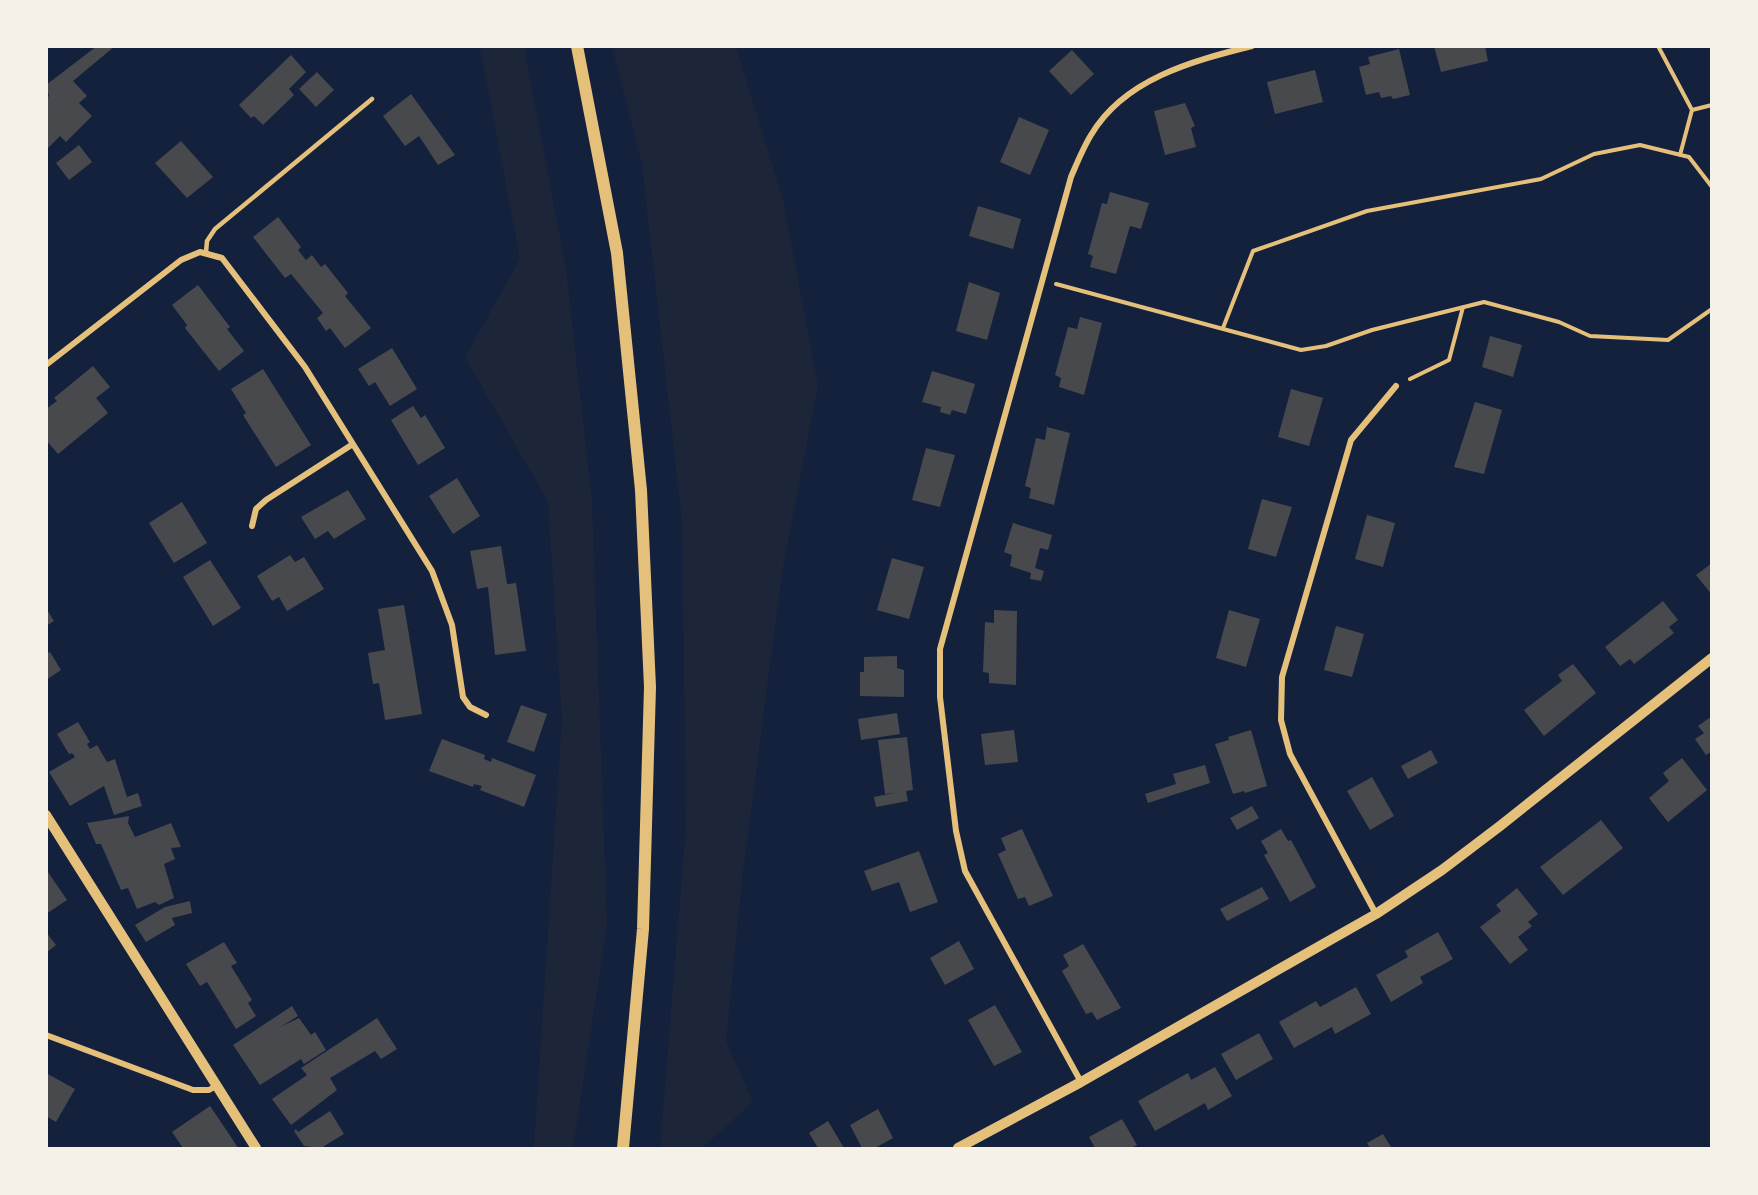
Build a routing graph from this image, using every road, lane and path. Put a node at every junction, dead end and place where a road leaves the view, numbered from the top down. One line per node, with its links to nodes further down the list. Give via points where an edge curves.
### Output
1 (577, 46): 27 (main road, via 617,253 640,490 650,687 644,929)
2 (1252, 46): 4 (street)
3 (1658, 46): 7 (path)
4 (1241, 48): 11 (street, via 1165,72 1125,96 1091,134 1071,177)
5 (372, 99): 10 (lane, via 215,230 207,240)
6 (1712, 105): 7 (path)
7 (1692, 110): 8 (path)
8 (1680, 155): 9 (path, via 1689,157); 14 (path, via 1640,145 1594,153 1541,179 1367,211 1253,251)
9 (1712, 187)
10 (206, 252): 15 (street, via 181,260); 17 (street, via 222,258 237,274 287,340)
11 (1043, 281): 14 (path); 24 (street, via 940,649 940,697 956,831 965,871)
12 (1463, 307): 13 (path, via 1484,302 1559,322 1590,336 1668,340); 14 (path, via 1301,350); 16 (path, via 1449,360)
13 (1712, 309)
14 (1223, 328)
15 (46, 365)
16 (1396, 386): 22 (street, via 1351,440 1282,677 1281,720 1290,754)
17 (353, 444): 18 (street, via 266,500 256,509); 20 (street, via 432,571 452,625 463,697 470,707)
18 (252, 526)
19 (1712, 657): 22 (street, via 1492,832)
20 (486, 715)
21 (46, 815): 25 (street)
22 (1376, 914): 24 (street)
23 (46, 1035): 25 (street, via 193,1090)
24 (1081, 1082): 28 (street)
25 (216, 1086): 26 (street)
26 (256, 1149)
27 (623, 1149)
28 (958, 1149)

